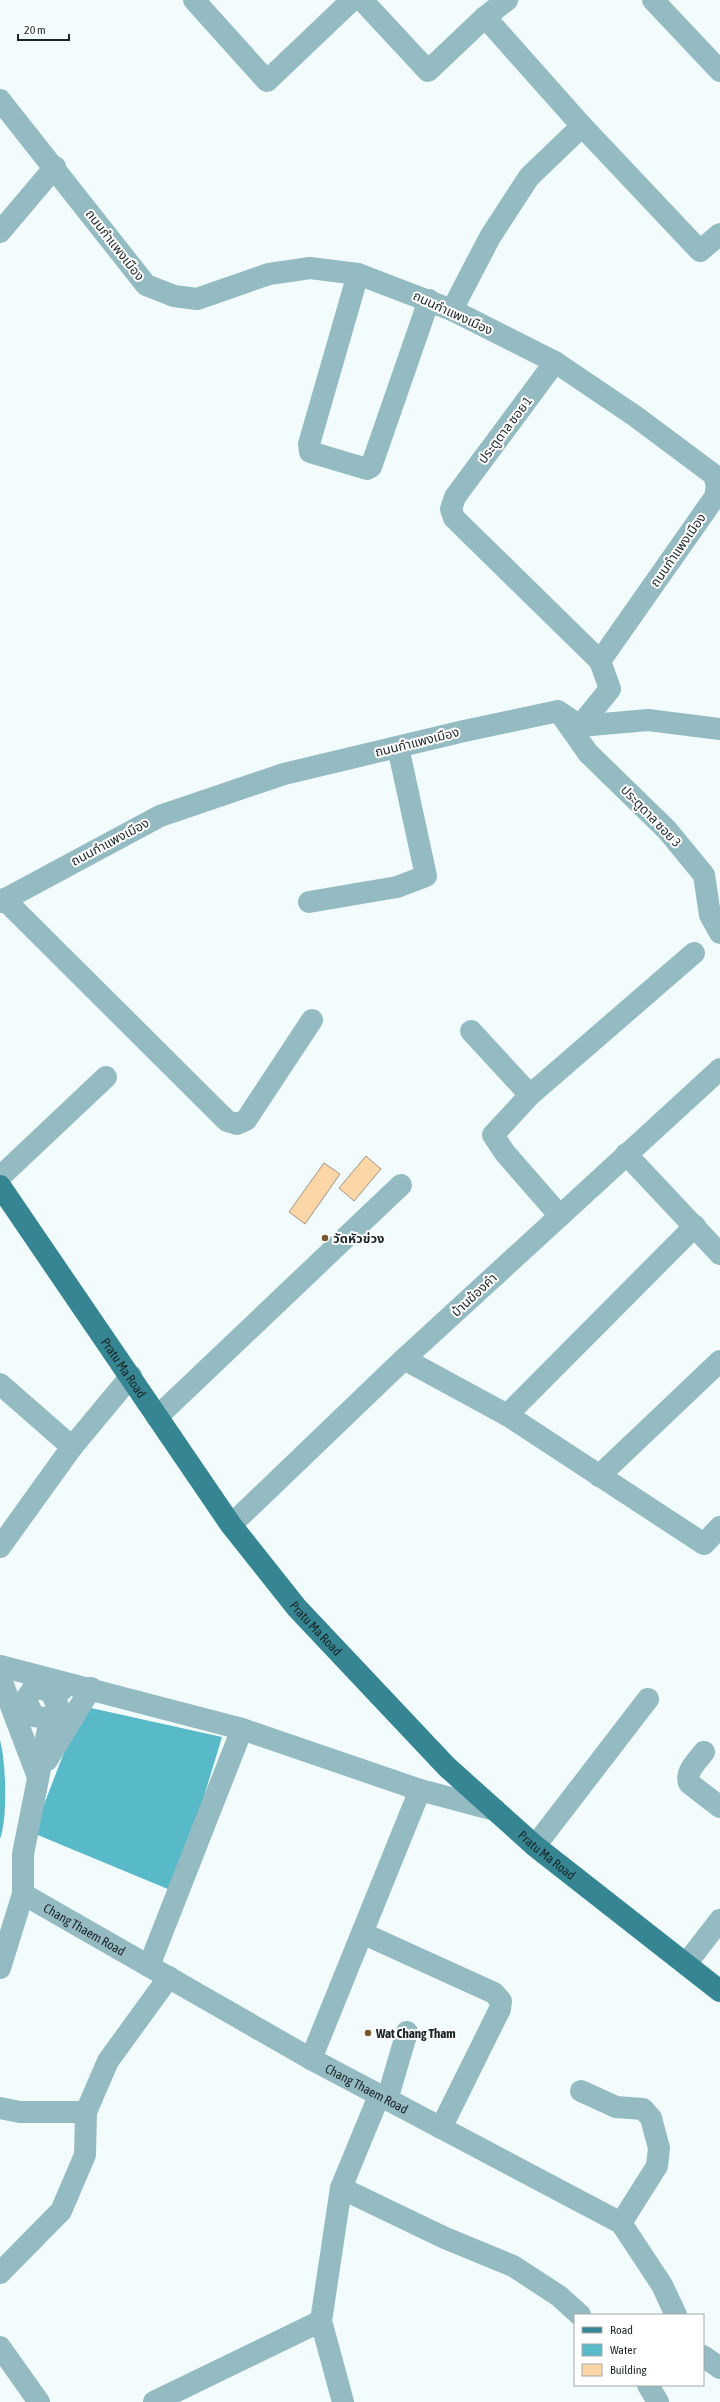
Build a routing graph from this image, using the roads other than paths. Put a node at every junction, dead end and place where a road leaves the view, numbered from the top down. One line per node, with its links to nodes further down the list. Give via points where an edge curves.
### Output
1 (194, 0): 2 (street, via 267,81)
2 (352, 0)
3 (362, 0): 6 (street, via 428,71)
4 (507, 0): 6 (street)
5 (653, 0): 7 (street)
6 (485, 17): 9 (street)
7 (720, 71)
8 (0, 100): 10 (street, ถนนกำแพงเมือง)
9 (582, 126): 12 (street, via 700,251); 15 (street, via 529,177 490,237)
10 (55, 167): 11 (street); 13 (street, ถนนกำแพงเมือง, via 146,285 174,296 197,299 269,274 310,268)
11 (0, 232)
12 (720, 234)
13 (358, 274): 14 (street, ถนนกำแพงเมือง); 14 (street, via 309,444 310,452 366,469 371,467)
14 (429, 300): 15 (street, ถนนกำแพงเมือง)
15 (452, 310): 16 (street, ถนนกำแพงเมือง)
16 (554, 362): 17 (street, ถนนกำแพงเมือง); 18 (street, ประตูดาล ซอย 1, via 455,497 452,509 454,518)
17 (717, 471): 18 (street, ถนนกำแพงเมือง, via 715,497)
18 (600, 661): 20 (street, via 610,689)
19 (558, 711): 20 (street); 22 (street, ถนนกำแพงเมือง); 23 (street, ประตูดาล ซอย 3, via 588,753 667,830)
20 (580, 726): 21 (street, via 648,720)
21 (720, 729)
22 (398, 747): 25 (street, ถนนกำแพงเมือง, via 284,774 160,816); 26 (street, via 426,876 397,887)
23 (704, 875): 24 (street, ประตูดาล ซอย 3); 27 (street, via 710,915)
24 (720, 890)
25 (2, 900): 29 (street, via 227,1121 237,1124 246,1120)
26 (309, 902)
27 (720, 933)
28 (694, 953): 33 (street)
29 (312, 1020)
30 (471, 1031): 33 (street)
31 (720, 1070): 34 (street, บ้านฆ้องคำ)
32 (106, 1077): 35 (street)
33 (530, 1095): 38 (street, via 493,1135)
34 (626, 1154): 38 (street, บ้านฆ้องคำ); 39 (street)
35 (0, 1177)
36 (0, 1186): 43 (main road, Pratu Ma Road)
37 (401, 1186): 46 (street)
38 (560, 1216): 41 (street, บ้านฆ้องคำ)
39 (695, 1226): 40 (street); 45 (street)
40 (720, 1254)
41 (404, 1359): 45 (street); 49 (street, บ้านฆ้องคำ)
42 (720, 1361): 48 (street)
43 (131, 1376): 46 (main road, Pratu Ma Road); 47 (street)
44 (0, 1384): 47 (street)
45 (507, 1415): 48 (street)
46 (157, 1417): 49 (main road, Pratu Ma Road)
47 (72, 1446): 51 (street)
48 (599, 1476): 50 (street, via 704,1544)
49 (231, 1525): 62 (main road, Pratu Ma Road, via 297,1608 447,1767)
50 (720, 1527)
51 (0, 1547)
52 (0, 1668): 54 (street); 56 (street)
53 (0, 1677): 59 (street)
54 (91, 1688): 56 (street); 57 (street); 59 (street)
55 (648, 1699): 63 (street)
56 (42, 1703): 59 (street)
57 (242, 1729): 60 (street); 68 (street)
58 (704, 1752): 61 (street, via 687,1778 689,1783)
59 (38, 1777): 64 (street, via 23,1854)
60 (420, 1790): 62 (street); 66 (street)
61 (720, 1807)
62 (495, 1810): 63 (main road, Pratu Ma Road)
63 (535, 1846): 67 (main road, Pratu Ma Road)
64 (23, 1894): 68 (street, Chang Thaem Road); 69 (street)
65 (720, 1920): 67 (street)
66 (362, 1934): 73 (street); 78 (street, via 494,1993 501,2001 500,2009)
67 (686, 1964): 71 (main road, Pratu Ma Road)
68 (149, 1966): 70 (street, Chang Thaem Road)
69 (0, 1968)
70 (169, 1977): 73 (street, Chang Thaem Road); 77 (street, via 108,2061)
71 (720, 1991)
72 (407, 2032): 75 (street)
73 (311, 2059): 75 (street, Chang Thaem Road)
74 (581, 2091): 80 (street, via 616,2107 643,2109 651,2118 659,2148 657,2166)
75 (383, 2098): 78 (street, Chang Thaem Road); 79 (street)
76 (0, 2108): 77 (street, via 20,2112)
77 (86, 2112): 81 (street, via 85,2155 61,2211)
78 (441, 2128): 80 (street, Chang Thaem Road)
79 (341, 2188): 82 (street, via 445,2238 513,2266 558,2296); 84 (street)
80 (621, 2222): 83 (street, Chang Thaem Road, via 662,2285)
81 (0, 2273)
82 (579, 2314)
83 (676, 2314)
84 (321, 2321): 90 (street); 91 (street)
85 (0, 2347): 89 (street)
86 (704, 2357): 87 (street)
87 (720, 2368)
88 (649, 2386): 92 (street)
89 (39, 2402)
90 (154, 2402)
91 (343, 2402)
92 (658, 2402)

